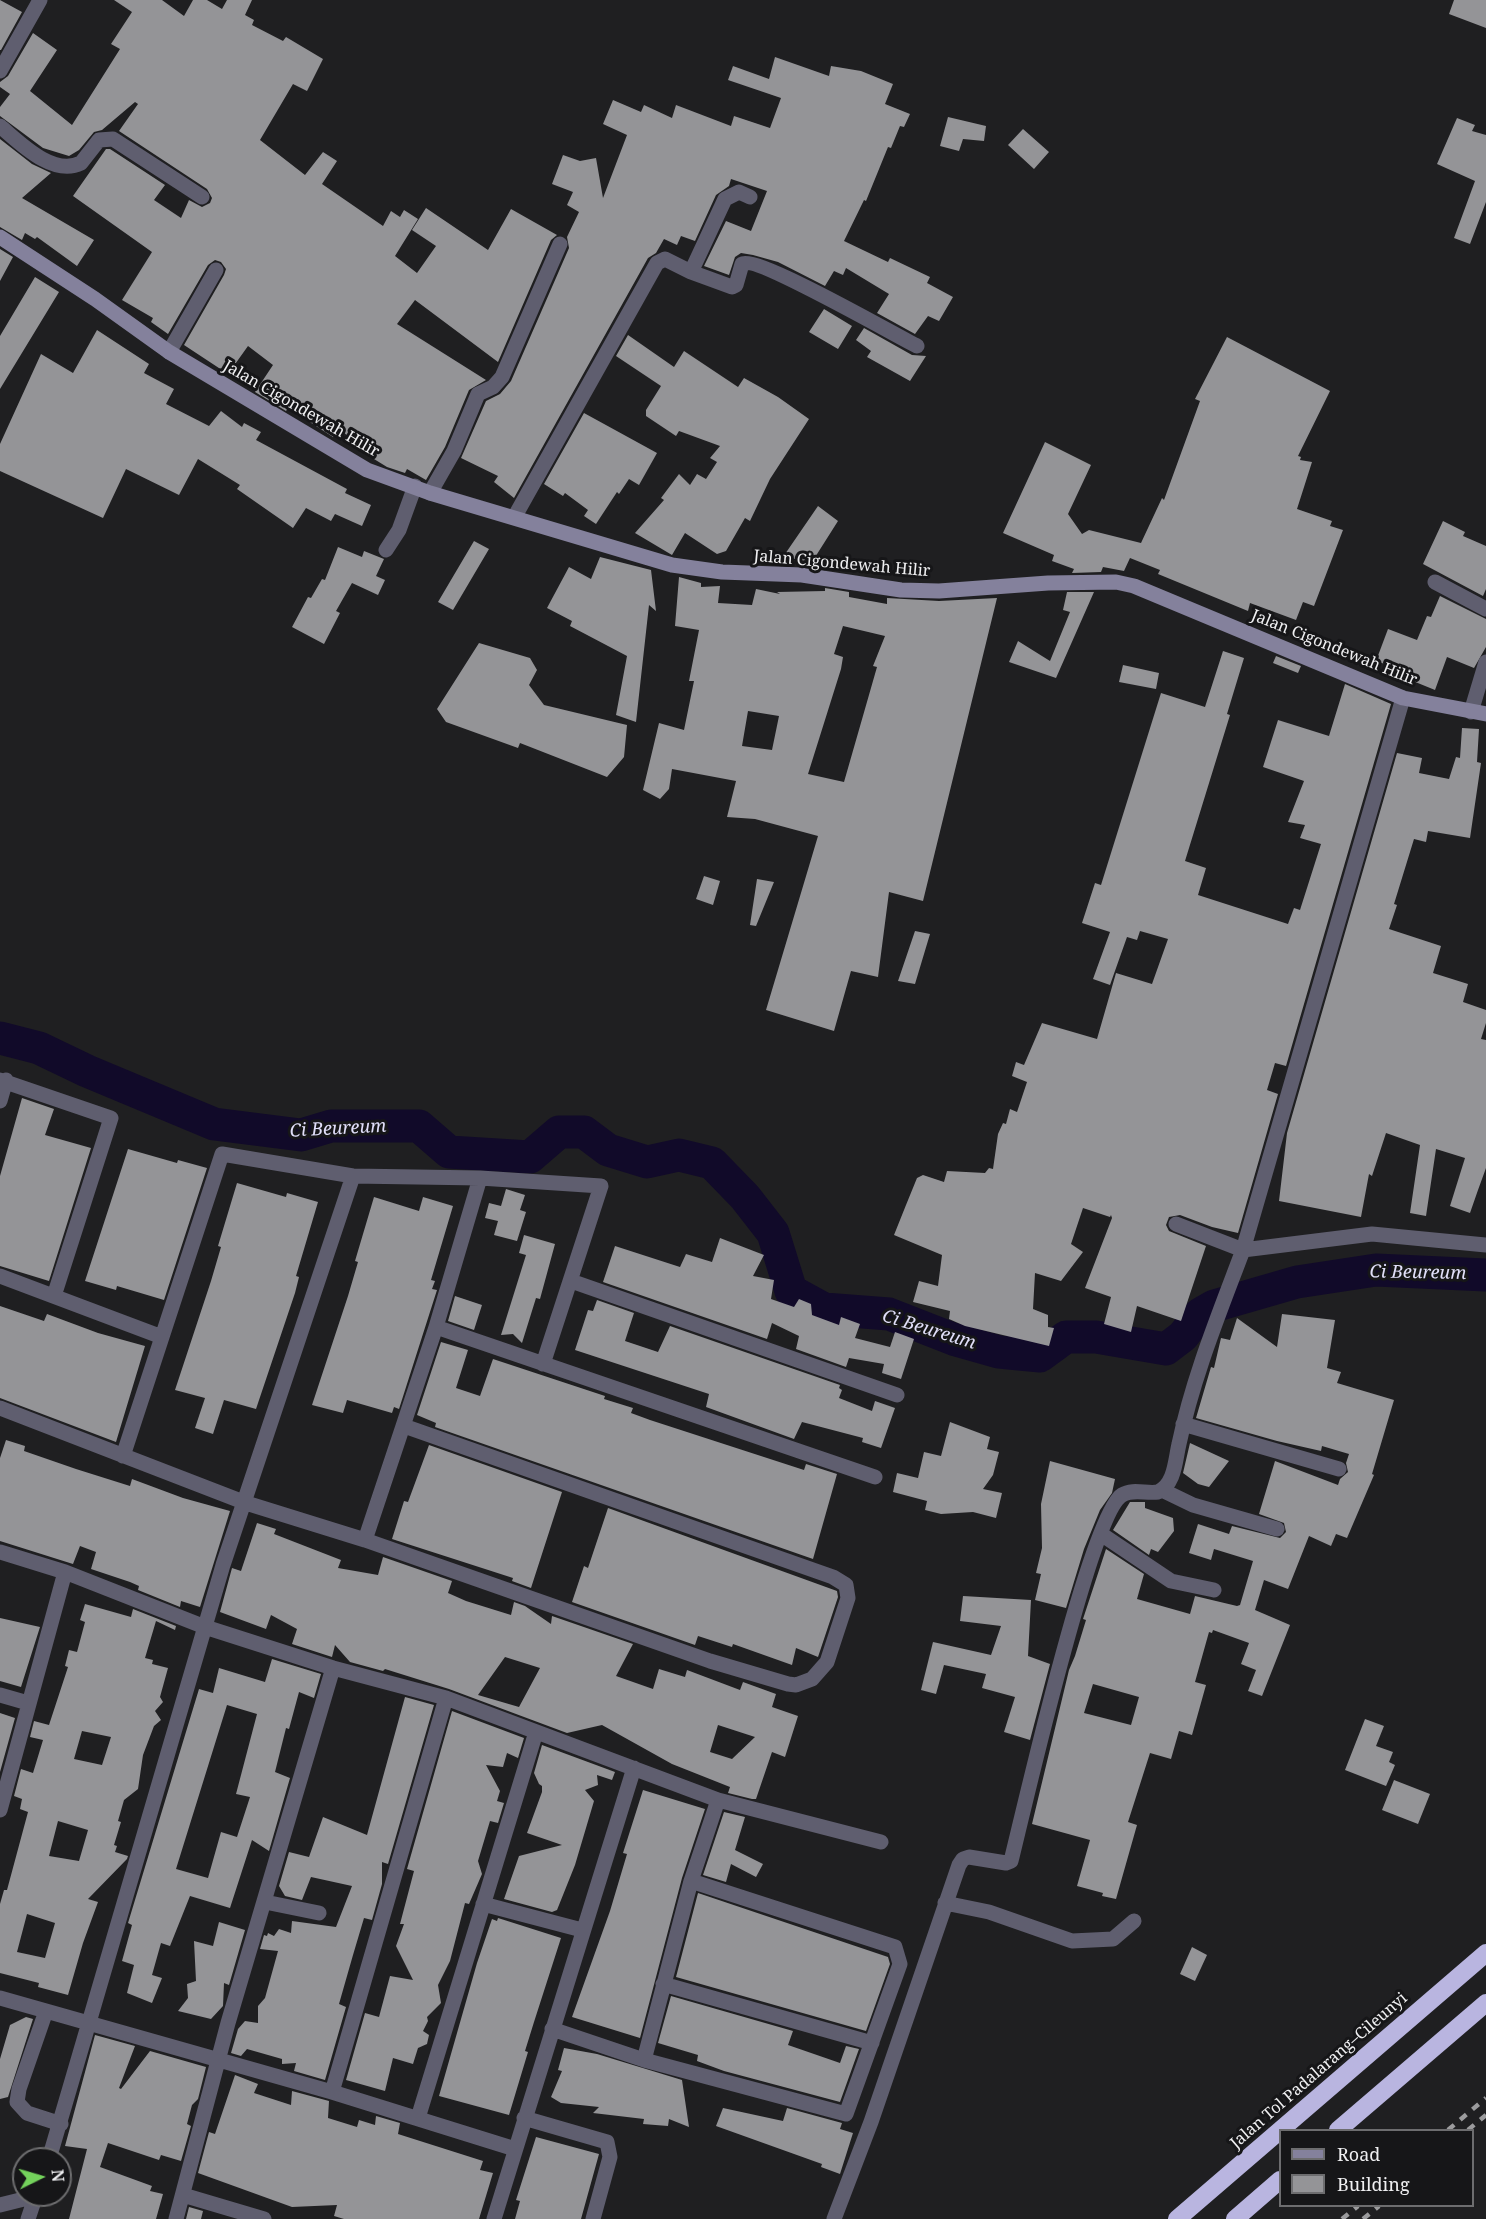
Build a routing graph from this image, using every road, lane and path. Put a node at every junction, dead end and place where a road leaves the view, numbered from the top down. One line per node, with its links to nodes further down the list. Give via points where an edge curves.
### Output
1 (40, 0): 2 (street)
2 (0, 71)
3 (0, 126): 5 (street, via 32,153 64,167 81,164 99,140 113,139)
4 (750, 196): 9 (street, via 739,192 725,199)
5 (202, 197)
6 (0, 237): 11 (street, Jalan Cigondewah Hilir)
7 (560, 244): 13 (street, via 502,377 478,394 454,451)
8 (216, 270): 11 (street)
9 (691, 272): 10 (street, via 732,287 742,264 751,263 785,276); 14 (street, via 665,260 651,271)
10 (917, 346)
11 (168, 352): 12 (street, Jalan Cigondewah Hilir, via 367,470)
12 (415, 486): 13 (street, Jalan Cigondewah Hilir); 15 (street, via 399,530)
13 (430, 493): 14 (street, Jalan Cigondewah Hilir)
14 (515, 516): 19 (street, Jalan Cigondewah Hilir, via 672,565 723,572 802,575 873,587 939,591 1027,584 1125,584)
15 (386, 550)
16 (1435, 582): 17 (street)
17 (1486, 609)
18 (1486, 662): 20 (street)
19 (1403, 698): 20 (street, Jalan Cigondewah Hilir); 27 (street)
20 (1479, 713)
21 (3, 1080): 22 (street); 30 (street, via 111,1118)
22 (0, 1101)
23 (353, 1176): 24 (street); 32 (street, via 222,1154); 42 (street)
24 (480, 1178): 29 (street, via 601,1186); 31 (street)
25 (1176, 1224): 27 (street)
26 (1486, 1245): 27 (street, via 1372,1234)
27 (1243, 1250): 36 (street, via 1211,1333)
28 (0, 1276): 30 (street)
29 (571, 1281): 33 (street); 34 (street)
30 (54, 1296): 32 (street)
31 (436, 1327): 33 (street); 37 (street)
32 (162, 1338): 38 (street)
33 (543, 1364): 40 (street)
34 (897, 1395)
35 (0, 1408): 38 (street)
36 (1183, 1424): 39 (street); 41 (street, via 1171,1479)
37 (404, 1426): 45 (street); 45 (street, via 833,1577 848,1590 827,1662 812,1679 788,1684 710,1661)
38 (123, 1456): 42 (street)
39 (1339, 1469)
40 (874, 1477)
41 (1162, 1490): 43 (street, via 1193,1505); 44 (street, via 1122,1495 1113,1504)
42 (246, 1503): 45 (street); 49 (street)
43 (1277, 1529)
44 (1101, 1534): 48 (street, via 1171,1581); 61 (street, via 1073,1617 1011,1861 963,1859)
45 (365, 1540)
46 (0, 1552): 47 (street)
47 (65, 1572): 49 (street); 53 (street)
48 (1214, 1590)
49 (205, 1627): 50 (street); 71 (street)
50 (333, 1668): 52 (street); 60 (street)
51 (0, 1695): 53 (street)
52 (446, 1698): 54 (street); 76 (street)
53 (28, 1703): 57 (street)
54 (536, 1732): 55 (street); 62 (street)
55 (634, 1768): 56 (street); 65 (street)
56 (718, 1800): 58 (street); 59 (street)
57 (0, 1810)
58 (881, 1842)
59 (691, 1881): 67 (street); 73 (street, via 895,1947 900,1964)
60 (265, 1902): 63 (street); 74 (street)
61 (945, 1902): 64 (street, via 989,1912 1072,1941 1113,1939); 80 (street)
62 (483, 1904): 65 (street); 78 (street)
63 (319, 1913)
64 (1134, 1921)
65 (582, 1930): 72 (street)
66 (1486, 1953): 82 (highway, Jalan Tol Padalarang–Cileunyi)
67 (663, 1984): 73 (street); 75 (street)
68 (0, 1998): 70 (street)
69 (1486, 2003): 83 (highway)
70 (46, 2011): 71 (street); 81 (street, via 17,2102 27,2113)
71 (89, 2022): 74 (street); 81 (street)
72 (552, 2029): 75 (street); 79 (street)
73 (872, 2043): 77 (street)
74 (219, 2059): 76 (street); 88 (street)
75 (644, 2060): 77 (street)
76 (332, 2091): 78 (street)
77 (846, 2114): 80 (street)
78 (418, 2118): 86 (street)
79 (524, 2118): 86 (street); 92 (street, via 607,2142 610,2157)
80 (871, 2122): 93 (street)
81 (61, 2124): 85 (street)
82 (1282, 2129)
83 (1339, 2129)
84 (1279, 2132): 94 (highway, Jalan Tol Padalarang–Cileunyi)
85 (53, 2147)
86 (514, 2149): 91 (street)
87 (1279, 2182): 95 (highway)
88 (183, 2195): 89 (street); 90 (street)
89 (176, 2219)
90 (264, 2219)
91 (494, 2219)
92 (593, 2219)
93 (834, 2219)
94 (1178, 2219)
95 (1235, 2219)

